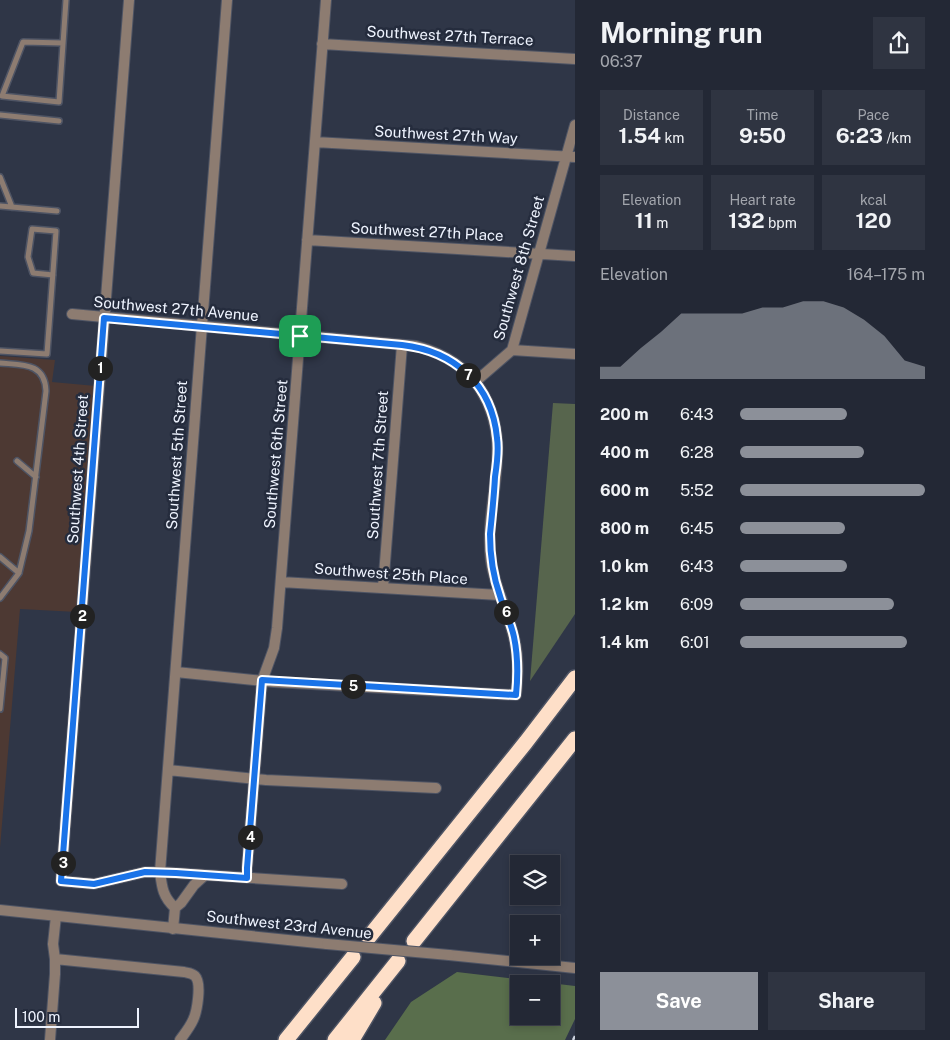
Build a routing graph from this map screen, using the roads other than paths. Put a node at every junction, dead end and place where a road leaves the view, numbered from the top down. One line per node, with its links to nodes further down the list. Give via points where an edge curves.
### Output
1 (66, 0): 5 (lane)
2 (129, 0): 22 (street, Southwest 4th Street)
3 (227, 0): 23 (street, Southwest 5th Street)
4 (326, 0): 6 (street, Southwest 6th Street)
5 (63, 43): 5 (lane, via 23,42 2,96 59,102)
6 (322, 44): 7 (street, Southwest 27th Terrace); 11 (street, Southwest 6th Street)
7 (575, 59)
8 (0, 116): 9 (lane)
9 (58, 121)
10 (575, 125): 12 (street, Southwest 8th Street)
11 (315, 142): 12 (street, Southwest 27th Way); 17 (street, Southwest 6th Street)
12 (571, 157): 18 (street, Southwest 8th Street)
13 (0, 177): 15 (lane)
14 (0, 206): 15 (lane)
15 (12, 207): 16 (lane)
16 (57, 211)
17 (307, 240): 18 (street, Southwest 27th Place); 24 (street, Southwest 6th Street)
18 (539, 254): 19 (street, Southwest 27th Place); 26 (street, Southwest 8th Street)
19 (575, 256)
20 (53, 275): 20 (lane, via 56,231 32,229 28,257 33,273); 27 (lane, via 47,354)
21 (72, 314): 22 (street, Southwest 27th Avenue)
22 (104, 318): 23 (street, Southwest 27th Avenue); 48 (street, Southwest 4th Street, via 61,881 94,884 145,872)
23 (202, 327): 24 (street, Southwest 27th Avenue); 40 (street, Southwest 5th Street)
24 (300, 336): 25 (street, Southwest 27th Avenue); 35 (street, Southwest 6th Street)
25 (402, 345): 30 (street, Southwest 27th Avenue, via 442,356); 36 (street, Southwest 7th Street)
26 (512, 350): 28 (street); 30 (street, Southwest 8th Street)
27 (0, 351)
28 (575, 354)
29 (0, 363): 32 (lane, via 29,366 40,373 46,384)
30 (475, 382): 37 (street, via 492,412 498,440 490,548)
31 (17, 461): 32 (lane)
32 (36, 477): 34 (lane, via 29,531)
33 (0, 557): 34 (lane)
34 (19, 573): 38 (lane)
35 (281, 582): 36 (street, Southwest 25th Place); 42 (street, Southwest 6th Street, via 274,648)
36 (383, 588): 37 (street, Southwest 25th Place)
37 (499, 595): 42 (street, via 517,653 516,695)
38 (0, 598)
39 (0, 654): 43 (lane, via 5,658)
40 (176, 672): 42 (street); 45 (street, Southwest 5th Street)
41 (575, 678): 56 (highway)
42 (262, 680): 46 (street, Southwest 6th Street)
43 (0, 709)
44 (575, 740): 57 (highway)
45 (168, 770): 46 (street); 48 (street, Southwest 5th Street)
46 (254, 778): 47 (street); 50 (street, Southwest 6th Street)
47 (436, 788)
48 (160, 872): 49 (street); 52 (street, Southwest 5th Street, via 162,889)
49 (205, 875): 50 (street); 52 (street)
50 (247, 878): 51 (street)
51 (342, 884)
52 (176, 908): 55 (street)
53 (0, 910): 54 (street, Southwest 23rd Avenue)
54 (56, 916): 55 (street, Southwest 23rd Avenue); 59 (street)
55 (173, 929): 60 (street, Southwest 23rd Avenue, bridge)
56 (369, 937)
57 (414, 941)
58 (353, 957): 63 (highway)
59 (55, 959): 61 (street); 62 (street, via 192,974 198,984 196,1013)
60 (575, 968)
61 (50, 1040)
62 (180, 1040)
63 (286, 1040)
64 (334, 1040): 65 (highway, via 397,962)
65 (352, 1040)

